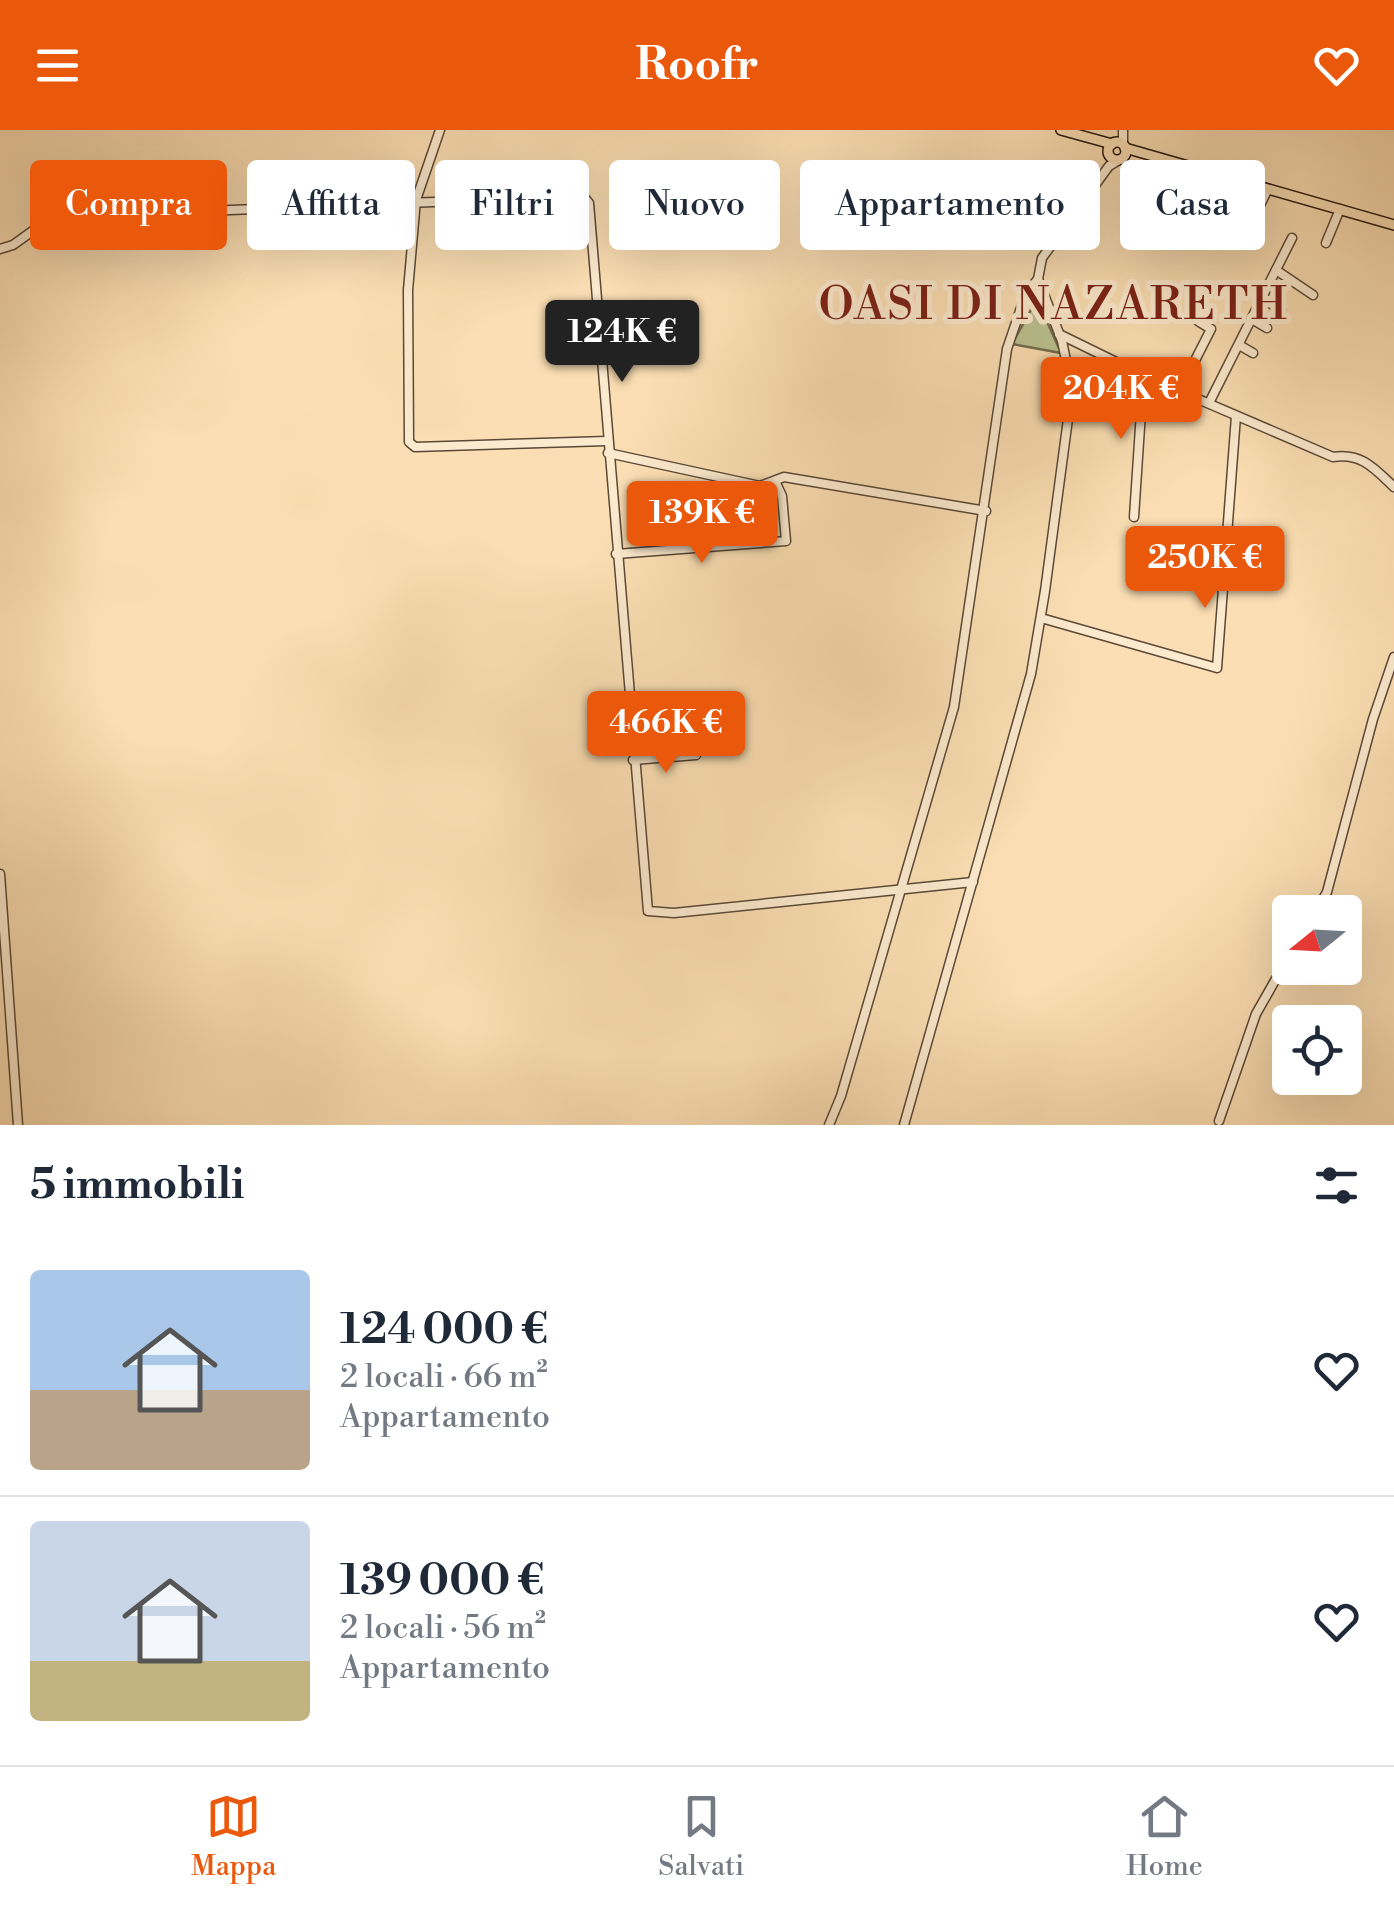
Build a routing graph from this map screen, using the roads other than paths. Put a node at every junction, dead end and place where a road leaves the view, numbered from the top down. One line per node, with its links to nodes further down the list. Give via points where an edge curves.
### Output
1 (440, 130): 6 (street)
2 (1061, 130): 3 (main road)
3 (1118, 149): 4 (main road); 13 (street, via 1042,258)
4 (1268, 189): 5 (street); 7 (main road)
5 (1265, 195)
6 (416, 200): 11 (street, via 52,217); 27 (street, via 576,194 588,203); 27 (street, via 408,290 411,446)
7 (1340, 209): 8 (main road); 10 (street)
8 (1394, 225)
9 (1292, 238): 12 (street)
10 (1326, 243)
11 (0, 249)
12 (1276, 270): 14 (street); 15 (street)
13 (1038, 279): 20 (street); 31 (street, via 1026,293 1007,349)
14 (1313, 295)
15 (1262, 298): 16 (street); 17 (street)
16 (1280, 310)
17 (1252, 319): 19 (street); 21 (street)
18 (1198, 320): 24 (street, via 1211,329)
19 (1267, 328)
20 (1059, 334): 23 (street); 34 (street, via 1072,389)
21 (1239, 344): 22 (street); 25 (street)
22 (1253, 353)
23 (1148, 378): 24 (street); 32 (street)
24 (1180, 390): 25 (street)
25 (1209, 403): 26 (street)
26 (1236, 416): 30 (street, via 1333,457 1366,460); 34 (street, via 1217,668)
27 (607, 441): 28 (street)
28 (608, 452): 29 (street, via 760,486); 33 (street)
29 (775, 481): 31 (street); 33 (street, via 786,540)
30 (1394, 487)
31 (986, 511): 40 (street, via 954,707)
32 (1134, 517)
33 (616, 554): 37 (street)
34 (1040, 618): 39 (street, via 1032,674)
35 (1394, 657): 41 (street)
36 (696, 755): 37 (street)
37 (633, 760): 40 (street, via 645,904 653,914)
38 (0, 874): 44 (street)
39 (973, 882): 40 (street); 46 (street)
40 (898, 893): 45 (street)
41 (1325, 895)
42 (1272, 985): 43 (street)
43 (1219, 1121)
44 (18, 1125)
45 (829, 1125)
46 (904, 1125)

